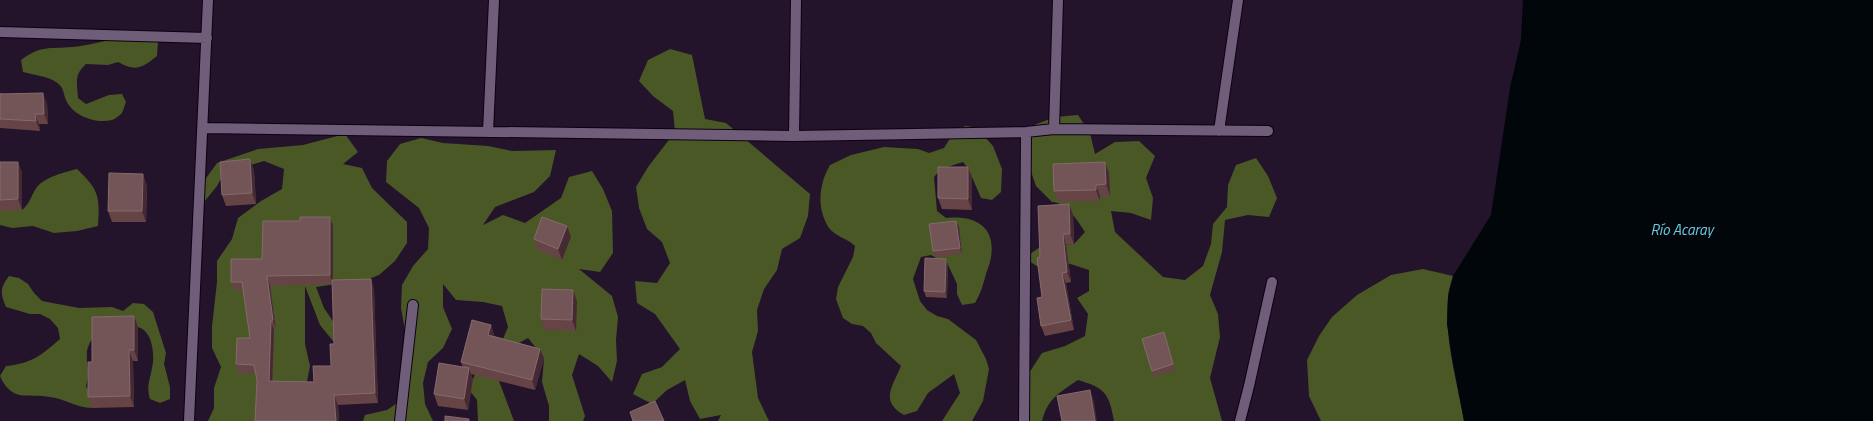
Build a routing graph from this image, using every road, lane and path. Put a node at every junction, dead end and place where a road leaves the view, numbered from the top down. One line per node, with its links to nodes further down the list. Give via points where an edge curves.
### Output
1 (208, 0): 7 (street)
2 (494, 0): 11 (street)
3 (796, 0): 14 (street)
4 (1058, 0): 9 (street)
5 (1238, 0): 10 (street)
6 (0, 32): 7 (street)
7 (207, 38): 8 (street)
8 (204, 128): 11 (street); 17 (street)
9 (1054, 129): 10 (street); 12 (street)
10 (1218, 131): 13 (street)
11 (488, 132): 14 (street)
12 (1026, 132): 14 (street); 19 (street)
13 (1268, 132)
14 (794, 136)
15 (1272, 282): 20 (street)
16 (413, 305): 18 (street)
17 (189, 421)
18 (400, 421)
19 (1024, 421)
20 (1240, 421)

